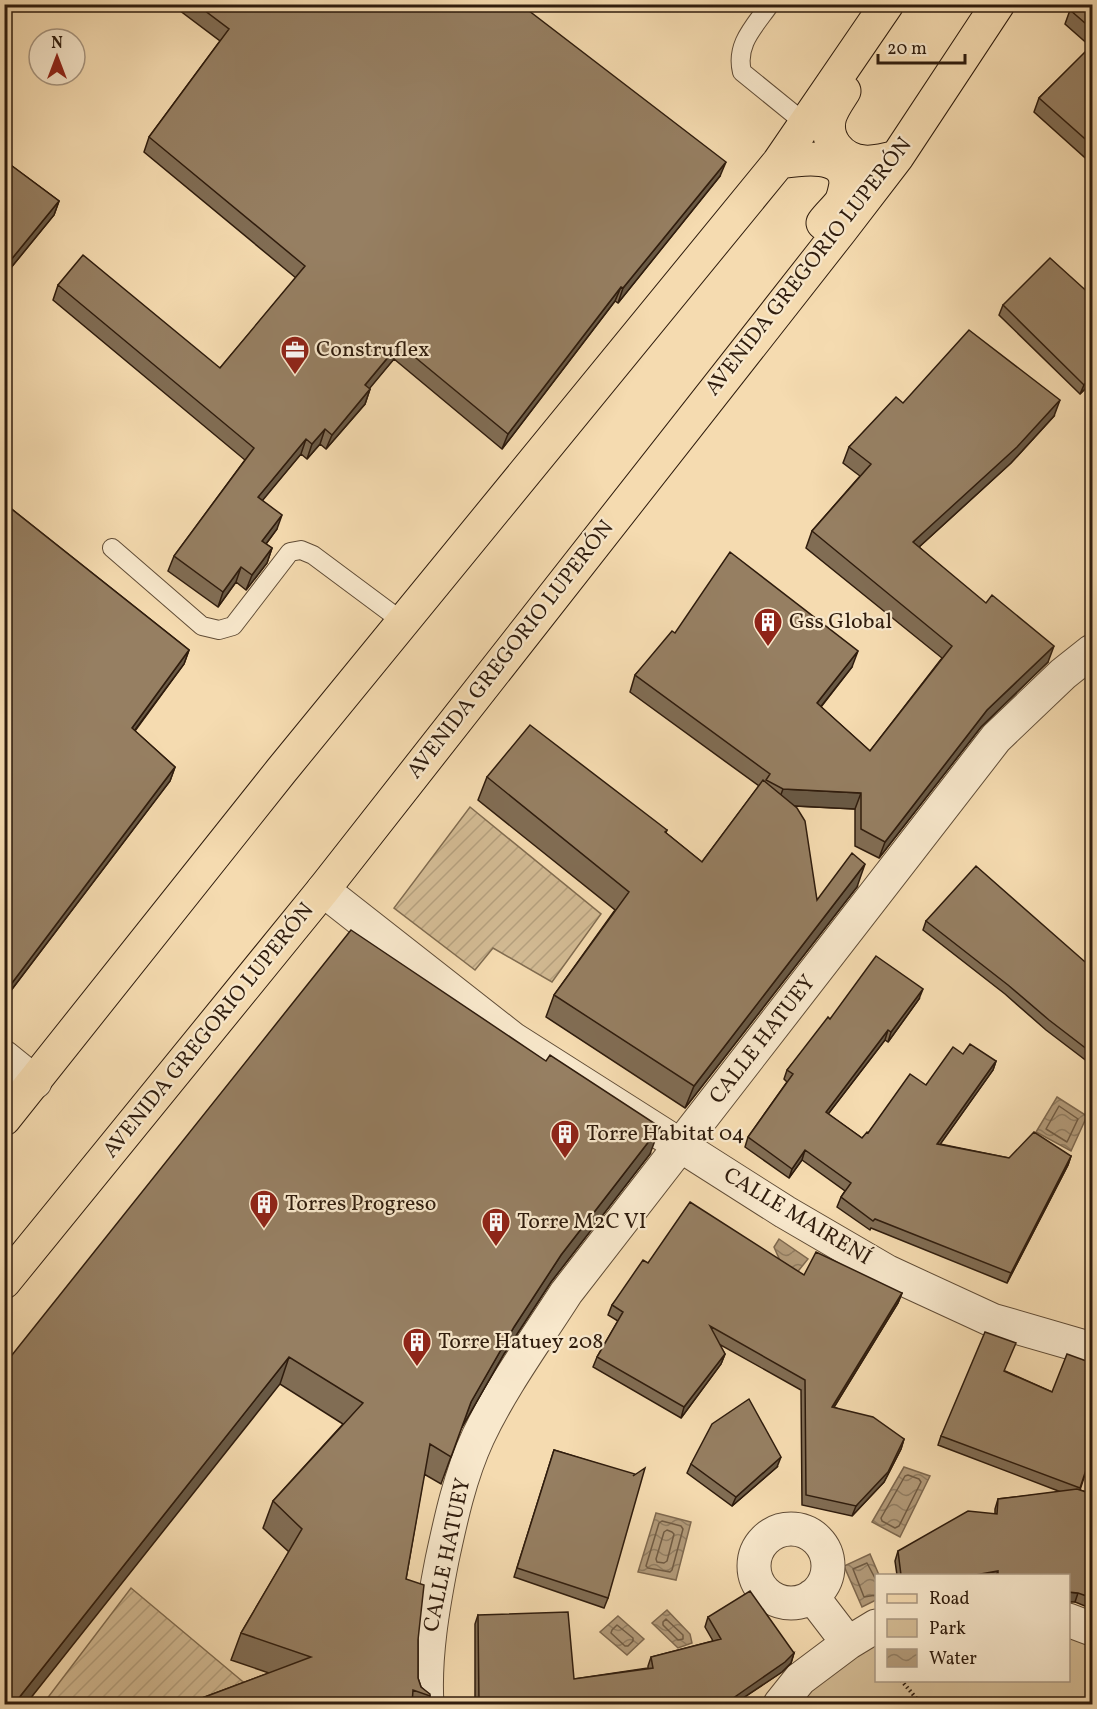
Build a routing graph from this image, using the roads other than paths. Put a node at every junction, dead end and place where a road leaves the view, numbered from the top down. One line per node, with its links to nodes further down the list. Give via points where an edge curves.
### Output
1 (771, 4): 5 (lane, via 742,45 742,72)
2 (887, 4): 5 (main road)
3 (906, 4): 6 (main road, via 837,102 828,129 837,149 852,160 873,162)
4 (998, 4): 6 (main road, AVENIDA GREGORIO LUPERÓN)
5 (806, 124): 7 (main road)
6 (897, 157): 8 (main road, AVENIDA GREGORIO LUPERÓN)
7 (779, 162): 8 (main road, via 825,160 842,171 846,179 841,202 791,262); 10 (main road)
8 (783, 303): 12 (main road, AVENIDA GREGORIO LUPERÓN)
9 (112, 548): 10 (lane, via 202,626 219,630 233,626 290,552 301,550)
10 (403, 622): 14 (main road)
11 (1092, 651): 16 (street, CALLE HATUEY, via 996,738)
12 (323, 890): 16 (street, CALLE MAIRENÍ, via 513,1039); 17 (main road, AVENIDA GREGORIO LUPERÓN)
13 (4, 1057): 14 (street)
14 (35, 1082): 15 (main road)
15 (4, 1119)
16 (682, 1146): 18 (street, CALLE MAIRENÍ, via 888,1272 992,1320); 24 (street, CALLE HATUEY, via 566,1293 478,1436 453,1505 431,1614)
17 (4, 1282)
18 (1092, 1349)
19 (812, 1596): 23 (street)
20 (1070, 1621): 22 (street)
21 (875, 1627): 23 (street)
22 (1092, 1629)
23 (848, 1642): 25 (street, via 800,1679)
24 (427, 1704)
25 (780, 1704)

